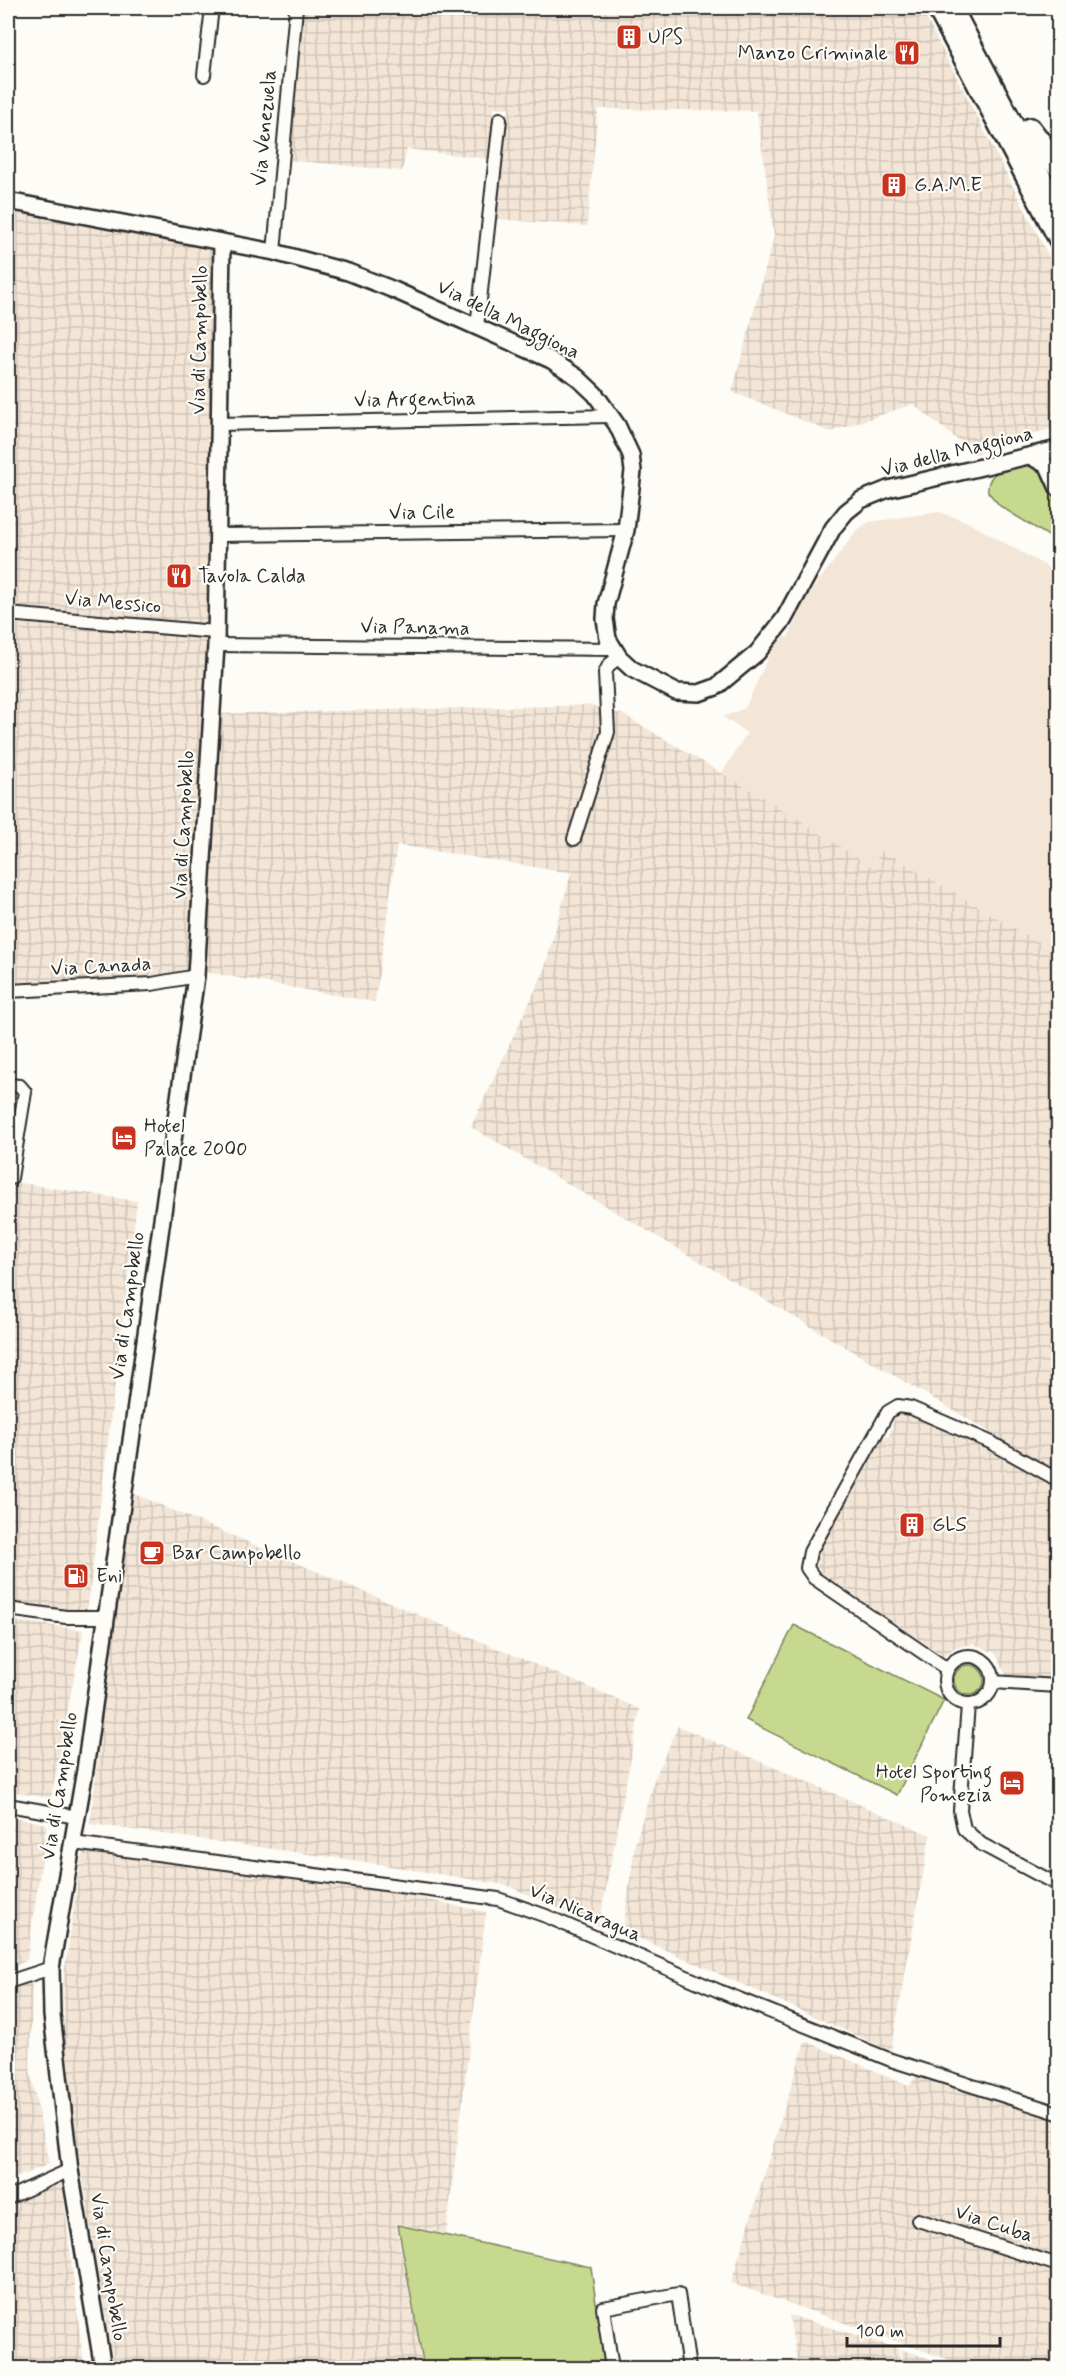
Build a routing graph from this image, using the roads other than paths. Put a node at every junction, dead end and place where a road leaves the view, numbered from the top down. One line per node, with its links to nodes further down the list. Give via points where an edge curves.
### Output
1 (212, 8): 6 (street)
2 (296, 8): 15 (street, Via Venezuela)
3 (935, 8): 14 (street)
4 (951, 8): 12 (highway)
5 (966, 8): 8 (highway)
6 (204, 75)
7 (500, 119): 16 (street)
8 (1030, 129): 9 (highway); 10 (highway)
9 (1059, 166)
10 (1059, 182)
11 (8, 201): 13 (street, Via della Maggiona)
12 (1059, 212)
13 (222, 242): 15 (street, Via della Maggiona); 18 (street, Via di Campobello)
14 (1059, 242)
15 (274, 252): 16 (street, Via della Maggiona, via 364,278)
16 (477, 327): 17 (street, Via della Maggiona, via 569,371 595,394)
17 (611, 416): 18 (street, Via Argentina); 22 (street, Via della Maggiona, via 628,447 633,471)
18 (220, 424): 23 (street, Via di Campobello)
19 (1059, 449): 20 (street, Via della Maggiona)
20 (1030, 456): 21 (street, via 1048,466); 26 (street, Via della Maggiona, via 888,489 853,506 833,528 771,636 741,668 716,687 699,693 676,692 644,678)
21 (1059, 488)
22 (626, 530): 23 (street, Via Cile); 26 (street, Via della Maggiona, via 605,619)
23 (219, 535): 25 (street, Via di Campobello)
24 (8, 614): 25 (street, Via Messico)
25 (215, 639): 26 (street, Via Panama); 28 (street, Via di Campobello)
26 (616, 653): 27 (street, via 605,673 608,732)
27 (574, 839)
28 (196, 976): 29 (street, Via Canada, via 152,984); 34 (street, Via di Campobello)
29 (8, 991)
30 (8, 1084): 31 (street, via 20,1086 25,1092)
31 (11, 1178)
32 (1059, 1480): 35 (street, via 990,1442 921,1412 898,1406 888,1412 810,1552 807,1568 814,1578)
33 (8, 1609): 34 (street, via 66,1617)
34 (106, 1617): 40 (street, Via di Campobello)
35 (947, 1669): 36 (street, via 959,1658 975,1657 989,1666); 38 (street, via 947,1692)
36 (993, 1682): 37 (street); 38 (street, via 985,1698)
37 (1059, 1686)
38 (968, 1705): 42 (street, via 960,1810 963,1829 981,1844)
39 (8, 1805): 40 (street)
40 (77, 1817): 41 (street, Via di Campobello)
41 (73, 1843): 43 (street, Via di Campobello); 45 (street, Via Nicaragua, via 498,1899 891,2060)
42 (1059, 1885)
43 (51, 1968): 44 (street); 46 (street, Via di Campobello, via 52,2015)
44 (8, 1982)
45 (1059, 2113)
46 (70, 2170): 47 (street); 50 (street, Via di Campobello)
47 (8, 2198)
48 (918, 2220): 49 (street, Via Cuba)
49 (1059, 2265)
50 (103, 2368)
51 (612, 2368): 52 (street, via 603,2308 678,2294)
52 (689, 2368)

